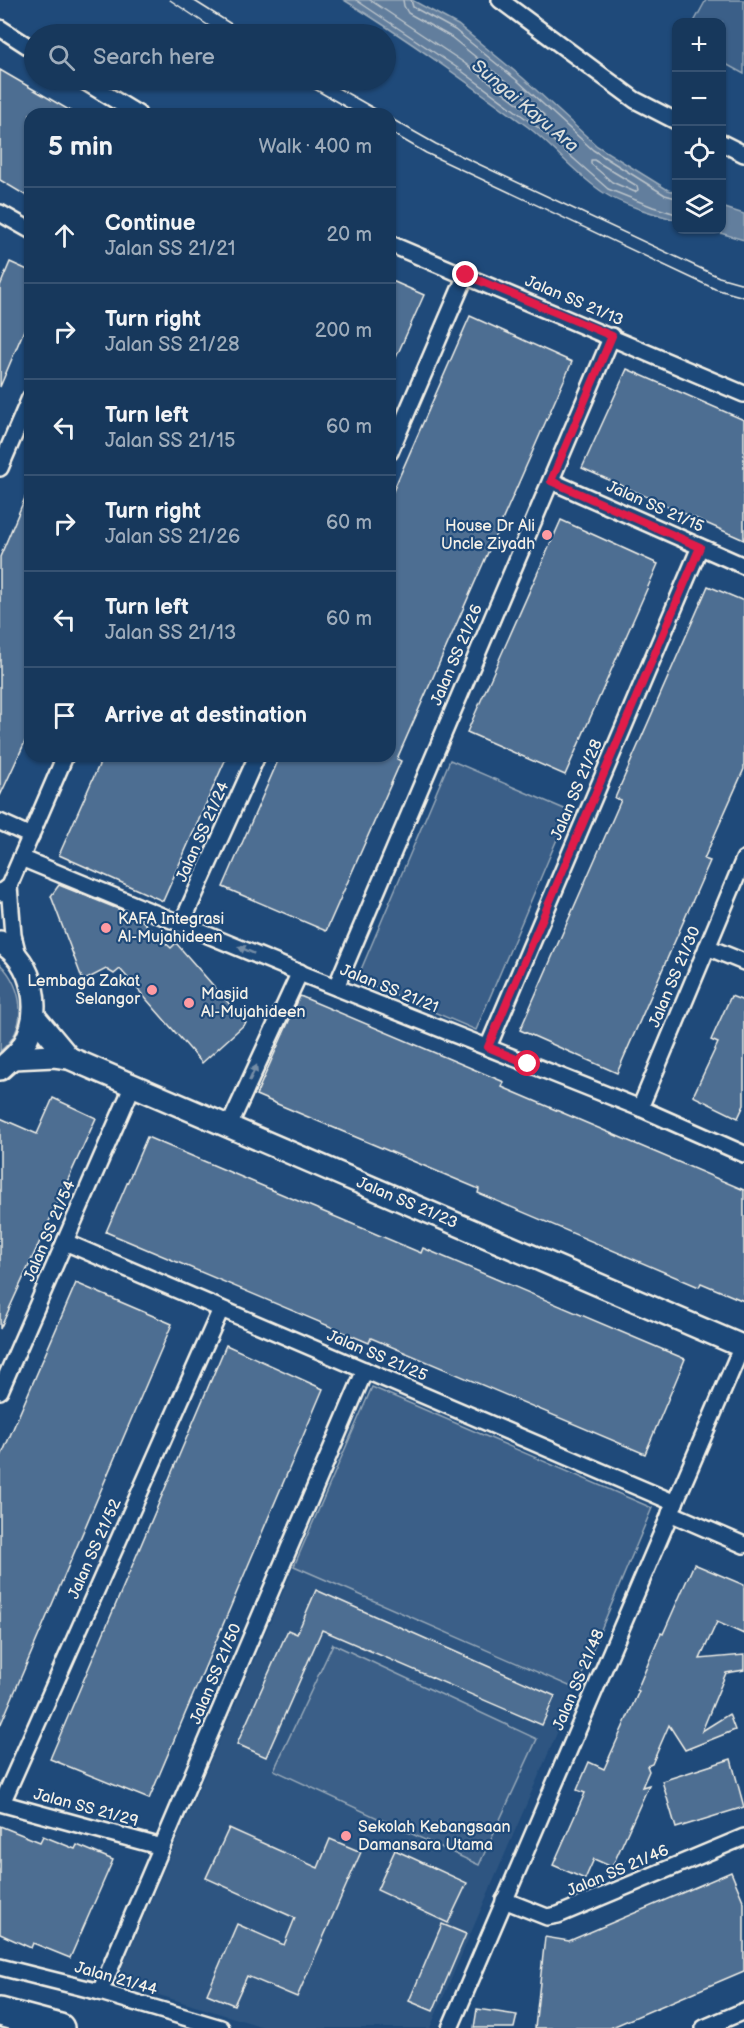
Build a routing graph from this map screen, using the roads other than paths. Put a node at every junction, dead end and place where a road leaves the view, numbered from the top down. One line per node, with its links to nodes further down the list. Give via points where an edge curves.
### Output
1 (500, 0): 6 (street, via 635,100)
2 (0, 28): 3 (street)
3 (24, 44)
4 (98, 90): 5 (street)
5 (128, 108)
6 (672, 119)
7 (726, 145): 8 (street)
8 (744, 154)
9 (0, 213): 10 (street)
10 (24, 227)
11 (396, 246): 12 (street, Jalan SS 21/13)
12 (466, 275): 13 (street, Jalan SS 21/13); 16 (street)
13 (612, 336): 14 (street, Jalan SS 21/13); 18 (street, Jalan SS 21/26)
14 (744, 394)
15 (24, 412): 17 (street)
16 (396, 438)
17 (0, 468)
18 (551, 481): 19 (street, Jalan SS 21/15); 34 (street, Jalan SS 21/26)
19 (700, 547): 20 (street, Jalan SS 21/15); 36 (street, Jalan SS 21/28)
20 (744, 566)
21 (62, 762): 24 (street)
22 (254, 762): 28 (street, Jalan SS 21/24)
23 (0, 822): 24 (street)
24 (31, 836): 25 (street)
25 (21, 858): 27 (street); 28 (street, Jalan SS 21/21)
26 (744, 859): 30 (street, Jalan SS 21/30)
27 (4, 889): 31 (street)
28 (182, 923): 33 (street, Jalan SS 21/21, one-way to 28)
29 (0, 942): 31 (street)
30 (707, 946): 32 (street); 40 (street, Jalan SS 21/30)
31 (19, 959): 35 (street, via 32,986)
32 (744, 962)
33 (300, 972): 34 (street, Jalan SS 21/21); 41 (street, one-way to 33)
34 (336, 987): 36 (street, Jalan SS 21/21)
35 (34, 1016): 37 (street, Jalan SS 21/23); 38 (street, via 23,1046)
36 (488, 1047): 40 (street, Jalan SS 21/21)
37 (69, 1058): 38 (street, Jalan SS 21/23, via 54,1056); 39 (street, Jalan SS 21/23)
38 (7, 1064)
39 (133, 1085): 41 (street, Jalan SS 21/23); 43 (street, Jalan SS 21/54)
40 (640, 1108): 42 (street, Jalan SS 21/21)
41 (229, 1126): 45 (street, Jalan SS 21/23)
42 (744, 1154)
43 (65, 1242): 44 (street, Jalan SS 21/25); 47 (street, Jalan SS 21/54)
44 (221, 1309): 46 (street, Jalan SS 21/25); 50 (street, Jalan SS 21/52)
45 (743, 1347): 48 (street, Jalan SS 21/48)
46 (365, 1370): 48 (street, Jalan SS 21/25); 52 (street, Jalan SS 21/50)
47 (0, 1391)
48 (673, 1508): 49 (street, Jalan SS 21/25); 53 (street, Jalan SS 21/48)
49 (744, 1545)
50 (1, 1803): 52 (street, Jalan SS 21/29)
51 (744, 1838): 53 (street, Jalan SS 21/46, via 558,1915 547,1917)
52 (162, 1847): 55 (street, Jalan SS 21/50)
53 (504, 1900): 60 (street, Jalan SS 21/48)
54 (0, 1967): 55 (street, Jalan 21/44)
55 (100, 1992): 59 (street, Jalan 21/44)
56 (744, 2011): 61 (street)
57 (0, 2012): 58 (highway)
58 (60, 2028)
59 (221, 2028)
60 (450, 2028)
61 (704, 2028)

